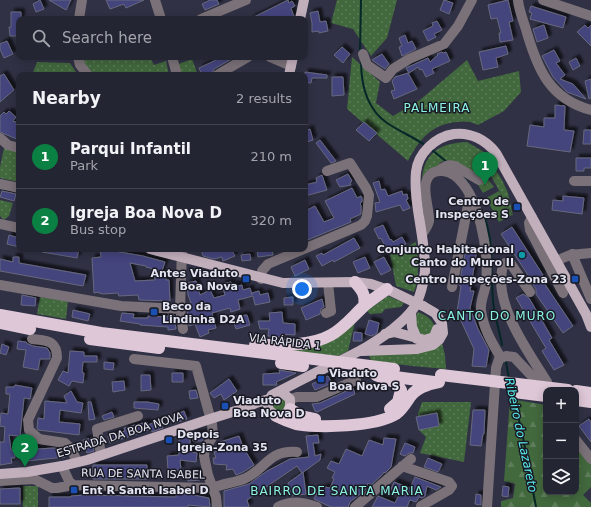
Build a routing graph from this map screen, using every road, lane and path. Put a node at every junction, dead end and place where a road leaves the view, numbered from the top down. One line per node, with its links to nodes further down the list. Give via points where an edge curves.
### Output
1 (82, 0): 8 (street)
2 (155, 0): 9 (street)
3 (246, 0): 10 (street)
4 (304, 0): 11 (main road)
5 (472, 0): 13 (street, via 458,26 444,44 409,59 392,69 386,78 367,65)
6 (518, 0): 22 (street, via 534,58 549,84 566,99)
7 (542, 0): 12 (street)
8 (79, 16)
9 (160, 16)
10 (208, 16)
11 (301, 16)
12 (591, 16)
13 (363, 54)
14 (79, 60): 19 (street)
15 (173, 60): 20 (street)
16 (243, 60): 21 (street)
17 (277, 60): 18 (street)
18 (291, 66)
19 (86, 72)
20 (176, 72)
21 (222, 72)
22 (591, 110)
23 (0, 138): 24 (street, via 8,145)
24 (16, 147)
25 (327, 171): 37 (street, via 350,163 369,195 367,216 361,225)
26 (439, 171): 27 (street, via 444,166 451,165); 32 (street, via 445,171 458,178); 36 (street, via 432,173 425,185 429,220)
27 (478, 180)
28 (574, 181): 29 (street)
29 (591, 181)
30 (0, 184): 31 (street)
31 (16, 187)
32 (470, 195): 47 (street); 68 (street, via 479,217 484,240 486,284 481,309 487,333)
33 (532, 217): 36 (main road, via 490,145 474,136 446,136 433,143 422,155 416,171); 42 (main road); 50 (street, via 529,223 530,230)
34 (0, 224): 35 (street)
35 (16, 227)
36 (422, 234): 55 (main road, via 425,272)
37 (308, 247)
38 (295, 252): 43 (street, via 268,264 262,271)
39 (182, 253): 43 (main road); 54 (street)
40 (591, 253): 41 (street)
41 (572, 254): 42 (street); 51 (street)
42 (556, 260): 58 (main road)
43 (261, 279): 45 (main road, via 283,284)
44 (355, 282): 45 (main road); 48 (main road); 52 (highway, via 363,291)
45 (328, 283): 56 (street, via 331,311)
46 (0, 285): 54 (street, via 121,306)
47 (452, 287)
48 (389, 290): 52 (highway); 53 (main road, bridge)
49 (530, 292): 75 (street, via 511,264 505,264 501,284 505,302 514,327 546,382)
50 (563, 292)
51 (591, 299)
52 (364, 306): 65 (highway, via 340,329 321,340 274,345)
53 (426, 309): 64 (main road, via 437,322 438,328 434,337 429,340); 66 (main road, via 435,313 442,323 443,333 434,346)
54 (180, 310): 61 (street)
55 (411, 312): 62 (main road); 64 (main road, via 412,327)
56 (326, 313)
57 (0, 315): 65 (highway, VIA RÁPIDA 1, via 101,333)
58 (588, 316): 60 (main road)
59 (0, 323): 70 (highway, VIA RÁPIDA 1, via 108,342)
60 (591, 326)
61 (183, 329)
62 (393, 332): 64 (main road); 66 (main road); 67 (main road, ESTRADA DA BOA NOVA, via 383,342)
63 (32, 338): 95 (street, via 54,345 57,358 28,420 29,430 39,439 65,443 72,450)
64 (417, 339)
65 (198, 345): 70 (highway, VIA RÁPIDA 1)
66 (405, 348): 67 (main road)
67 (362, 351): 74 (main road, ESTRADA DA BOA NOVA)
68 (500, 358): 77 (street, via 514,357); 107 (street, via 496,368)
69 (134, 359): 89 (street, via 196,366)
70 (285, 359): 71 (highway, VIA RÁPIDA 1, bridge); 71 (highway, VIA RÁPIDA 1, bridge)
71 (386, 374): 72 (highway, VIA RÁPIDA 1); 84 (highway, via 401,390)
72 (440, 378): 76 (highway, VIA RÁPIDA 1, bridge); 78 (highway, VIA RÁPIDA 1, bridge); 84 (highway, via 416,390)
73 (356, 380): 86 (street, via 316,397 297,397)
74 (296, 383): 81 (main road, ESTRADA DA BOA NOVA); 86 (main road)
75 (546, 387)
76 (543, 388)
77 (543, 389)
78 (543, 391)
79 (579, 391): 80 (highway)
80 (591, 393)
81 (273, 396): 85 (main road, ESTRADA DA BOA NOVA); 86 (main road, via 282,393); 87 (main road, via 268,407)
82 (579, 400): 83 (highway)
83 (591, 402)
84 (401, 404): 86 (highway, via 374,415 342,420 317,420 301,416)
85 (245, 408): 87 (main road, ESTRADA DA BOA NOVA); 89 (main road, ESTRADA DA BOA NOVA)
86 (290, 408): 87 (highway)
87 (273, 414)
88 (138, 416): 92 (street, via 97,429)
89 (210, 419): 92 (main road, ESTRADA DA BOA NOVA); 101 (street, via 213,436 204,456)
90 (579, 444): 94 (street)
91 (297, 452): 101 (street, via 280,453 244,479)
92 (101, 455): 95 (main road, ESTRADA DA BOA NOVA)
93 (411, 459): 97 (street)
94 (591, 459)
95 (77, 462): 96 (main road, ESTRADA DA BOA NOVA)
96 (62, 466): 98 (main road, ESTRADA DA BOA NOVA); 100 (street, RUA DE SANTA ISABEL)
97 (402, 466): 102 (street, via 450,477 452,486 449,490); 106 (street)
98 (0, 474)
99 (0, 481): 100 (street, RUA DE SANTA ISABEL, via 34,479 52,488)
100 (73, 484): 101 (street, RUA DE SANTA ISABEL)
101 (213, 488): 103 (street)
102 (420, 506)
103 (217, 507)
104 (278, 507): 105 (street, via 292,502 303,502)
105 (317, 507)
106 (355, 507)
107 (487, 507)

